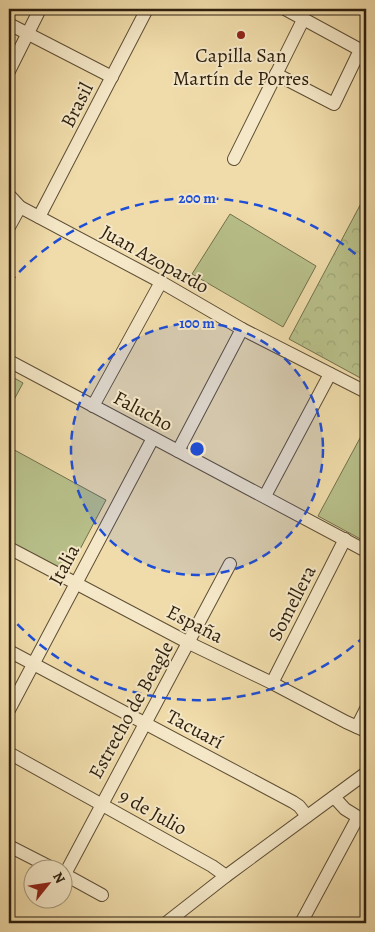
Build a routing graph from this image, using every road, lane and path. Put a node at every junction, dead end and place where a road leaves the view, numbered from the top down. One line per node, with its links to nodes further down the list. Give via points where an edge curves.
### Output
1 (40, 9): 6 (street)
2 (147, 9): 10 (street, Brasil)
3 (286, 9): 4 (street)
4 (303, 20): 7 (street); 9 (street)
5 (9, 24): 6 (street)
6 (28, 34): 8 (street); 10 (street)
7 (363, 52): 9 (street, via 334,104)
8 (9, 71)
9 (276, 74): 11 (street)
10 (112, 77): 14 (street, Brasil)
11 (234, 159)
12 (9, 196): 13 (street, Juan Azopardo)
13 (20, 207): 14 (street, Juan Azopardo); 15 (street)
14 (39, 218): 16 (street, Juan Azopardo)
15 (9, 227)
16 (161, 282): 17 (street, Juan Azopardo); 21 (street)
17 (242, 329): 19 (street, Juan Azopardo); 23 (street)
18 (9, 361): 21 (street, Falucho)
19 (330, 374): 20 (street, Juan Azopardo); 24 (street)
20 (366, 392)
21 (93, 406): 22 (street, Falucho)
22 (153, 438): 23 (street, Falucho); 29 (street, Italia)
23 (178, 451): 24 (street, Falucho)
24 (265, 496): 25 (street, Falucho)
25 (345, 539): 27 (street, Falucho); 33 (street, Somellera)
26 (9, 548): 29 (street, España)
27 (366, 550)
28 (230, 564): 30 (street, Estrecho de Beagle)
29 (75, 583): 30 (street, España); 32 (street, Italia)
30 (189, 643): 33 (street, España); 36 (street, Estrecho de Beagle)
31 (9, 651): 32 (street, Tacuarí)
32 (33, 664): 35 (street, Italia); 36 (street, Tacuarí)
33 (272, 683): 37 (street, España)
34 (366, 709): 37 (street)
35 (9, 710)
36 (144, 722): 41 (street, Estrecho de Beagle); 42 (street, Tacuarí, via 293,802)
37 (362, 729)
38 (9, 754): 41 (street, 9 de Julio)
39 (366, 773): 40 (street)
40 (334, 797): 42 (street); 43 (street)
41 (100, 805): 46 (street, Estrecho de Beagle); 47 (street, 9 de Julio)
42 (307, 816): 47 (street)
43 (362, 820): 51 (street)
44 (9, 846): 45 (street)
45 (37, 860)
46 (68, 860)
47 (226, 876): 50 (street)
48 (72, 878): 49 (street)
49 (102, 895)
50 (167, 923)
51 (301, 923)

